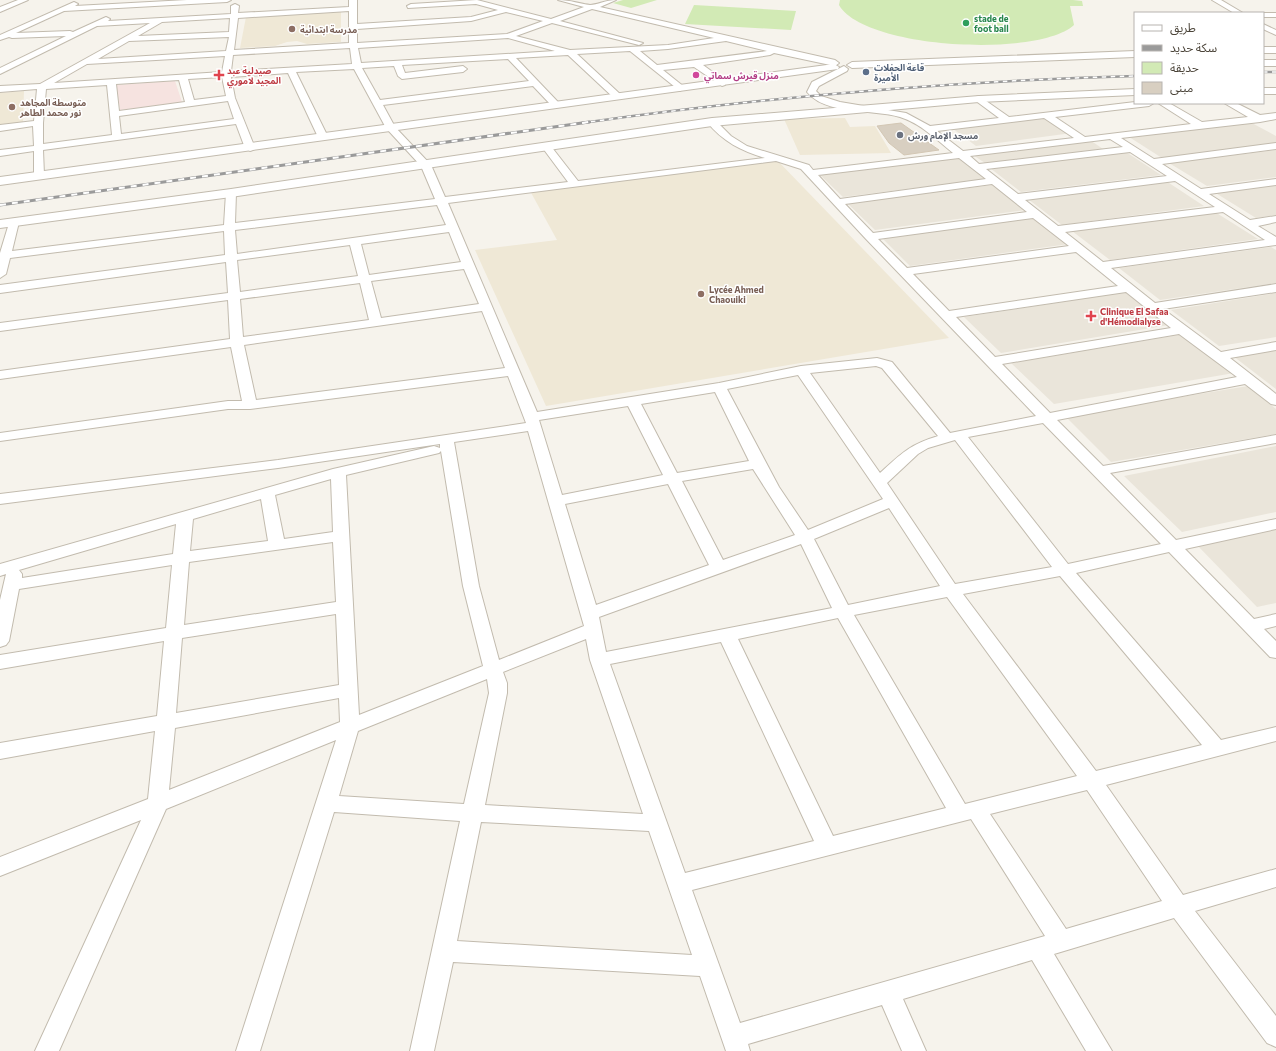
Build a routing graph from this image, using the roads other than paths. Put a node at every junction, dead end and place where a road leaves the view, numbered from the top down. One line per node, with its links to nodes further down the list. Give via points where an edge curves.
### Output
1 (24, 0): 14 (street)
2 (83, 0): 15 (street)
3 (227, 0): 12 (street)
4 (235, 0): 20 (street)
5 (562, 0): 13 (street)
6 (612, 0): 13 (street)
7 (1216, 0): 17 (street)
8 (477, 1): 10 (street); 16 (street)
9 (411, 3): 10 (street); 30 (street)
10 (444, 4): 22 (street)
11 (353, 5): 20 (street); 27 (street)
12 (132, 6): 15 (street); 25 (street)
13 (590, 7): 23 (street); 24 (street)
14 (2, 8)
15 (64, 9): 36 (street)
16 (505, 10): 22 (street, via 476,18); 23 (street)
17 (1237, 12)
18 (1264, 15): 19 (street)
19 (1276, 15)
20 (234, 16): 21 (street); 33 (street)
21 (161, 20): 25 (street); 38 (street)
22 (448, 20): 30 (street)
23 (550, 20): 34 (street); 35 (street)
24 (651, 21): 26 (street); 37 (street)
25 (96, 24): 31 (street)
26 (638, 26)
27 (354, 27): 30 (street); 40 (street)
28 (1264, 27): 32 (street)
29 (625, 31): 35 (street)
30 (416, 32): 40 (street); 41 (street)
31 (78, 33): 36 (street); 58 (street)
32 (1276, 33)
33 (233, 34): 38 (street); 48 (street)
34 (508, 36): 41 (street); 46 (street)
35 (612, 36): 43 (street)
36 (1, 37)
37 (726, 39): 39 (street); 47 (street)
38 (126, 40): 52 (street)
39 (694, 44): 43 (street); 51 (street)
40 (353, 45): 48 (street); 59 (street)
41 (470, 48): 50 (street); 53 (street); 53 (street, via 474,68 402,76)
42 (631, 48): 43 (street); 46 (street); 61 (street)
43 (656, 48)
44 (1264, 50): 45 (street)
45 (1276, 50)
46 (570, 52): 50 (street); 77 (street)
47 (777, 52): 51 (street); 60 (street)
48 (230, 53): 52 (street); 65 (street)
49 (1134, 54): 60 (street)
50 (510, 56): 69 (street)
51 (716, 60): 56 (street)
52 (85, 62): 71 (street)
53 (397, 63): 59 (street)
54 (1264, 63): 55 (street)
55 (1276, 63)
56 (696, 64): 61 (street); 70 (street)
57 (0, 65): 58 (street)
58 (10, 66): 63 (street)
59 (357, 66): 62 (street); 80 (street)
60 (841, 66): 64 (street); 67 (street)
61 (655, 68): 72 (street)
62 (291, 70): 65 (street); 102 (street)
63 (0, 71)
64 (798, 72): 67 (street, via 818,76); 70 (street)
65 (226, 74): 66 (street); 78 (street)
66 (183, 77): 68 (street); 81 (street)
67 (824, 80): 86 (street, via 812,87 812,94 830,102)
68 (111, 82): 71 (street); 87 (street)
69 (535, 83): 80 (street); 82 (street)
70 (722, 83): 72 (street)
71 (42, 86): 73 (street); 94 (street)
72 (680, 88): 77 (street)
73 (0, 89)
74 (1264, 91): 75 (street)
75 (1276, 91)
76 (1134, 92): 79 (street)
77 (617, 96): 82 (street)
78 (231, 98): 81 (street); 92 (street)
79 (979, 99): 86 (street); 91 (street)
80 (377, 103): 98 (street)
81 (190, 104): 87 (street)
82 (555, 104): 98 (street)
83 (1140, 104): 88 (street)
84 (1165, 104): 95 (street)
85 (1231, 104): 90 (street)
86 (862, 108): 93 (street); 99 (street, via 903,115)
87 (114, 114): 101 (street)
88 (1046, 115): 91 (street); 103 (street)
89 (1276, 116): 90 (street)
90 (1259, 118): 95 (street); 96 (street)
91 (1006, 119): 99 (street)
92 (240, 121): 101 (street); 107 (street)
93 (712, 122): 104 (street); 111 (street, via 728,138 744,148)
94 (38, 123): 97 (street); 106 (street)
95 (1200, 125): 100 (street)
96 (1276, 127)
97 (0, 128)
98 (391, 128): 102 (street); 113 (street)
99 (929, 129): 110 (street)
100 (1112, 136): 103 (street); 108 (street)
101 (117, 138): 106 (street)
102 (324, 138): 107 (street)
103 (1082, 139): 110 (street)
104 (547, 146): 113 (street); 121 (street)
105 (1276, 146): 112 (street)
106 (39, 148): 109 (street); 116 (street)
107 (250, 148): 116 (street)
108 (1132, 149): 112 (street); 114 (street)
109 (0, 153)
110 (961, 154): 114 (street); 115 (street)
111 (778, 159): 115 (street, via 801,164); 121 (street)
112 (1153, 162): 117 (street)
113 (426, 165): 123 (street); 125 (street)
114 (977, 167): 119 (street)
115 (811, 173): 126 (street)
116 (39, 175): 118 (street)
117 (1176, 178): 122 (street); 124 (street)
118 (0, 181)
119 (995, 181): 124 (street); 126 (street)
120 (1276, 182): 122 (street)
121 (576, 185): 125 (street)
122 (1199, 192): 127 (street)
123 (231, 193): 130 (street); 133 (street)
124 (1015, 198): 128 (street)
125 (441, 202): 133 (street); 134 (street)
126 (838, 202): 136 (street)
127 (1225, 209): 132 (street); 135 (street)
128 (1036, 214): 135 (street); 136 (street)
129 (1276, 220): 132 (street)
130 (14, 222): 131 (street); 140 (street)
131 (0, 224)
132 (1248, 224): 138 (street)
133 (229, 226): 140 (street); 141 (street)
134 (452, 228): 137 (street); 142 (street)
135 (1056, 230): 139 (street)
136 (870, 237): 145 (street)
137 (354, 240): 141 (street); 146 (street)
138 (1276, 242): 143 (street)
139 (1079, 248): 143 (street); 145 (street)
140 (5, 255): 144 (street)
141 (231, 256): 149 (street); 150 (street)
142 (468, 265): 146 (street); 151 (street)
143 (1101, 266): 147 (street)
144 (0, 272)
145 (904, 272): 153 (street)
146 (363, 278): 150 (street); 154 (street)
147 (1129, 288): 152 (street); 153 (street)
148 (1276, 288): 152 (street)
149 (0, 289)
150 (234, 295): 155 (street); 157 (street)
151 (486, 307): 154 (street); 161 (street)
152 (1152, 307): 156 (street)
153 (946, 315): 160 (street)
154 (376, 322): 157 (street)
155 (0, 327)
156 (1182, 330): 159 (street); 160 (street)
157 (237, 342): 163 (street); 167 (street)
158 (1276, 346): 159 (street)
159 (1219, 356): 164 (street)
160 (991, 362): 169 (street)
161 (510, 365): 167 (street); 170 (street)
162 (801, 370): 165 (street); 171 (street, via 884,363); 179 (street)
163 (0, 375)
164 (1248, 379): 168 (street); 169 (street)
165 (719, 387): 166 (street); 175 (street)
166 (632, 400): 170 (street); 178 (street)
167 (250, 401): 172 (street)
168 (1276, 401)
169 (1046, 417): 171 (street); 176 (street)
170 (532, 421): 174 (street); 182 (street)
171 (952, 436): 179 (street, via 923,445 913,451); 194 (street)
172 (0, 437)
173 (1276, 438): 176 (street)
174 (447, 443): 177 (street); 181 (street); 208 (street, via 471,586 488,655)
175 (758, 464): 178 (street); 187 (street)
176 (1099, 471): 189 (street)
177 (338, 472): 180 (street); 186 (street)
178 (673, 478): 182 (street); 192 (street)
179 (879, 482): 183 (street)
180 (267, 492): 184 (street); 188 (street)
181 (0, 499)
182 (556, 501): 200 (street)
183 (892, 501): 187 (street); 196 (street)
184 (185, 516): 190 (street); 191 (street)
185 (1276, 524): 189 (street)
186 (341, 536): 188 (street); 197 (street)
187 (805, 537): 192 (street); 198 (street)
188 (277, 544): 190 (street)
189 (1172, 546): 194 (street); 201 (street)
190 (181, 558): 195 (street); 202 (street)
191 (16, 565): 193 (street); 195 (street)
192 (719, 568): 200 (street)
193 (0, 570)
194 (1064, 570): 196 (street); 213 (street)
195 (12, 585): 204 (street)
196 (951, 590): 198 (street); 215 (street)
197 (344, 607): 202 (street); 209 (street)
198 (843, 612): 203 (street); 218 (street)
199 (1276, 620): 201 (street)
200 (591, 622): 206 (street); 208 (street)
201 (1250, 626): 205 (street)
202 (174, 633): 207 (street); 210 (street)
203 (727, 635): 206 (street); 221 (street)
204 (0, 641)
205 (1276, 652)
206 (599, 660): 220 (street)
207 (0, 662)
208 (494, 669): 211 (street); 219 (street, via 498,693)
209 (348, 690): 210 (street); 211 (street)
210 (165, 722): 214 (street); 217 (street)
211 (350, 727): 216 (street); 217 (street)
212 (1276, 734): 213 (street)
213 (1217, 749): 215 (street)
214 (0, 751)
215 (1092, 781): 218 (street); 225 (street)
216 (326, 803): 219 (street); 234 (street)
217 (158, 804): 222 (street); 233 (street)
218 (968, 812): 221 (street); 226 (street)
219 (474, 813): 220 (street); 228 (street)
220 (657, 823): 224 (street)
221 (828, 847): 224 (street)
222 (0, 867)
223 (1276, 878): 225 (street)
224 (678, 884): 229 (street)
225 (1178, 906): 226 (street); 231 (street)
226 (1061, 940): 227 (street)
227 (1037, 947): 230 (street); 237 (street)
228 (444, 951): 229 (street); 235 (street)
229 (707, 966): 232 (street)
230 (888, 993): 232 (street); 236 (street)
231 (1276, 1036)
232 (735, 1044)
233 (47, 1051)
234 (248, 1051)
235 (422, 1051)
236 (914, 1051)
237 (1100, 1051)

